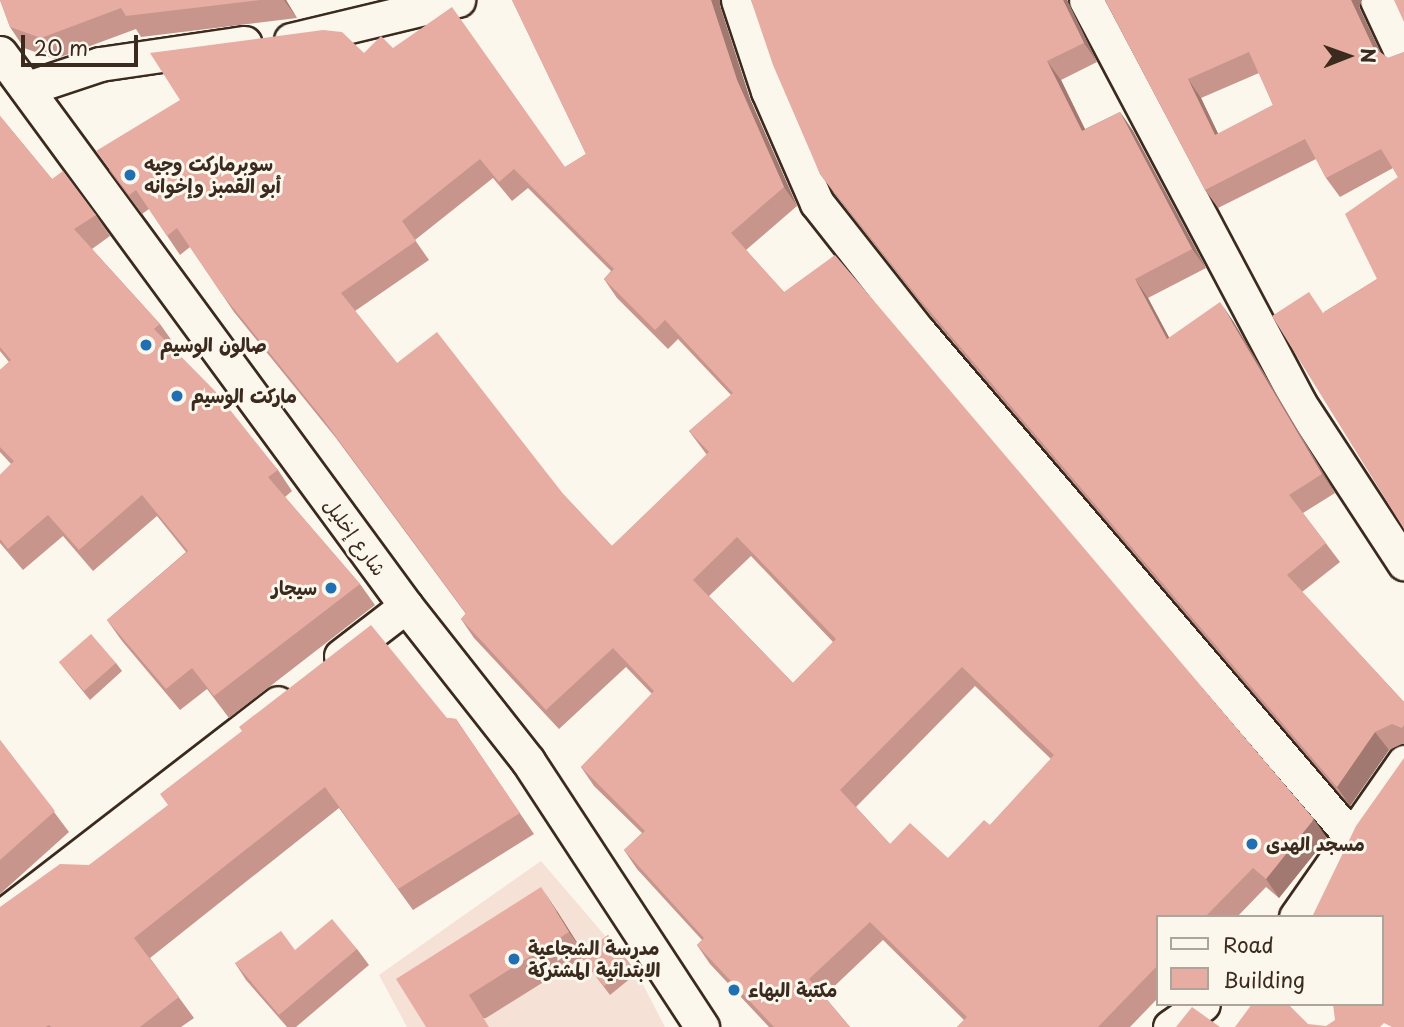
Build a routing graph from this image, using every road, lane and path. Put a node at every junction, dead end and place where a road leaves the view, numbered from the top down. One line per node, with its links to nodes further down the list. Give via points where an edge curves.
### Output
1 (458, 0): 7 (street, via 302,38 192,47 100,64)
2 (738, 0): 11 (street, via 768,91 817,203 919,332)
3 (1086, 0): 8 (street, via 1298,401)
4 (1377, 0): 6 (street)
5 (0, 53): 7 (street, شارع إخليل)
6 (1404, 58)
7 (28, 88): 9 (street, شارع إخليل)
8 (1404, 563)
9 (405, 606): 13 (street); 16 (street, شارع إخليل, via 528,761)
10 (1404, 762): 11 (street)
11 (1349, 834): 12 (street)
12 (1297, 915)
13 (0, 918)
14 (1200, 1006): 17 (street)
15 (1306, 1006): 18 (street)
16 (702, 1027)
17 (1170, 1027)
18 (1332, 1027)

